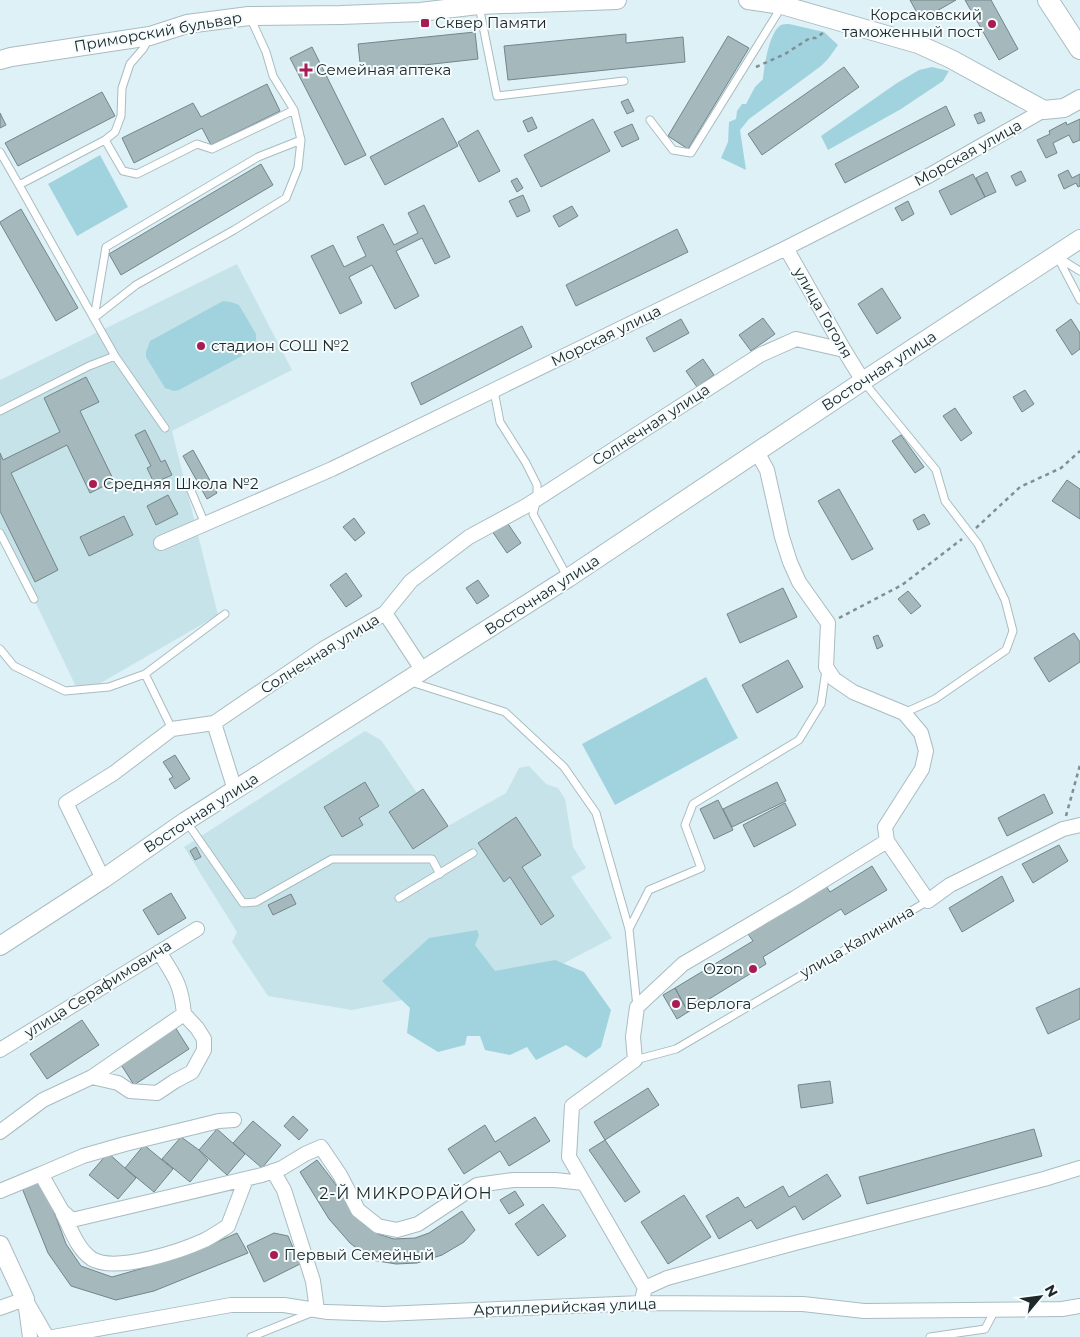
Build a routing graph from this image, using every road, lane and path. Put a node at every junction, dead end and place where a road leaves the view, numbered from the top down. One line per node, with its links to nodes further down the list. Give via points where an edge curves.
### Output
1 (617, 0): 4 (street, Приморский бульвар)
2 (748, 0): 5 (street)
3 (1048, 0): 9 (main road)
4 (478, 5): 6 (street, Приморский бульвар, via 341,16); 12 (lane, via 497,96)
5 (782, 5): 7 (street); 16 (lane, via 691,153 673,150)
6 (249, 16): 8 (street, Приморский бульвар, via 187,24); 14 (lane, via 273,76)
7 (828, 18): 11 (path, via 824,33); 15 (street, via 918,44)
8 (150, 36): 10 (street, Приморский бульвар); 17 (lane, via 130,64 122,88 121,116 115,132)
9 (1080, 49)
10 (0, 60)
11 (756, 67)
12 (624, 80)
13 (1080, 99): 15 (street, via 1064,108)
14 (294, 110): 17 (lane, via 212,149 197,144 137,174 123,171); 18 (lane)
15 (1044, 110): 22 (street, Морская улица, via 930,174)
16 (650, 120)
17 (105, 140): 20 (lane)
18 (301, 140): 26 (lane, via 298,168 286,198 136,285); 26 (lane, via 258,157 106,247)
19 (0, 152): 20 (lane)
20 (19, 184): 26 (lane)
21 (1080, 239): 23 (street, Восточная улица)
22 (786, 248): 27 (street, улица Гоголя); 30 (street, Морская улица)
23 (1057, 256): 24 (lane); 25 (lane); 29 (street, Восточная улица)
24 (1080, 271)
25 (1080, 300)
26 (94, 318): 28 (lane)
27 (844, 350): 29 (street, улица Гоголя); 36 (street, Солнечная улица, via 796,339 760,355)
28 (115, 356): 31 (lane); 32 (lane)
29 (863, 380): 34 (street, Восточная улица); 39 (lane, улица Гоголя, via 936,470 945,502)
30 (494, 391): 36 (lane, via 500,422 530,470); 37 (street, Морская улица, via 332,470)
31 (0, 412)
32 (165, 428)
33 (1080, 451): 39 (path, via 1060,468 1020,487)
34 (757, 452): 41 (street, Восточная улица); 45 (street, via 767,470 790,562 799,582)
35 (189, 486): 37 (lane)
36 (537, 499): 41 (lane, via 533,514); 43 (street, Солнечная улица, via 469,537 411,581)
37 (205, 524): 40 (street, Морская улица)
38 (0, 533): 42 (lane)
39 (970, 533): 45 (path, via 902,585); 51 (lane, улица Гоголя, via 1005,600 1013,631 1006,650 935,699)
40 (161, 544)
41 (568, 578): 48 (street, Восточная улица)
42 (34, 599)
43 (384, 613): 48 (street); 52 (street, Солнечная улица, via 323,649)
44 (225, 614): 49 (lane)
45 (828, 623): 47 (street)
46 (0, 649): 49 (lane, via 14,666 65,691 109,687)
47 (826, 667): 51 (street, via 834,678 853,692); 66 (lane, via 821,704 799,740 693,804 684,825 701,868 649,890)
48 (424, 671): 50 (street, Восточная улица)
49 (144, 674): 53 (lane)
50 (408, 681): 55 (street, Восточная улица); 66 (lane, via 505,712 564,767 596,813)
51 (904, 714): 59 (street, via 921,733 926,751 922,770 885,827)
52 (214, 723): 53 (street, Солнечная улица); 55 (street)
53 (172, 729): 62 (street, Солнечная улица, via 114,773 66,803)
54 (1080, 765): 58 (path)
55 (235, 790): 56 (street, Восточная улица)
56 (186, 821): 61 (lane, via 243,903 256,902 332,859 432,859); 62 (street, Восточная улица)
57 (1080, 825): 58 (street, улица Калинина)
58 (1062, 829): 64 (street, улица Калинина, via 950,885)
59 (887, 841): 64 (street); 69 (street, via 683,964)
60 (473, 853): 61 (lane)
61 (440, 874): 63 (lane)
62 (104, 878): 67 (street, Восточная улица)
63 (399, 898)
64 (928, 901): 72 (lane, улица Калинина, via 676,1048)
65 (197, 929): 68 (street, улица Серафимовича)
66 (629, 929): 69 (lane)
67 (0, 946)
68 (159, 952): 70 (street, via 177,980); 71 (street, улица Серафимовича)
69 (637, 1007): 72 (street, via 633,1037)
70 (184, 1014): 73 (street); 73 (street, via 204,1040 204,1050 192,1072 157,1093 130,1091 118,1083)
71 (0, 1050)
72 (635, 1060): 80 (street, via 572,1106 569,1156)
73 (92, 1077): 75 (street, via 43,1100)
74 (234, 1120): 78 (street, via 124,1144 83,1156)
75 (0, 1132)
76 (1080, 1168): 84 (street, via 795,1242 667,1278)
77 (273, 1171): 79 (street); 80 (street, via 321,1147 358,1210 378,1226 396,1230 418,1224 477,1186 513,1180); 89 (street, via 284,1190 313,1281)
78 (41, 1174): 81 (street); 82 (street)
79 (246, 1178): 82 (street, via 72,1220); 82 (street, via 228,1226 204,1240 134,1262 114,1264 93,1259 77,1244)
80 (584, 1183): 84 (street)
81 (0, 1191)
82 (62, 1212)
83 (0, 1245): 85 (street)
84 (644, 1288): 86 (street)
85 (25, 1299): 88 (street); 92 (street); 93 (street)
86 (640, 1303): 89 (street, Артиллерийская улица, via 384,1314); 90 (street, Артиллерийская улица, via 803,1304 864,1311)
87 (1080, 1306): 90 (street, Артиллерийская улица)
88 (0, 1308)
89 (317, 1310): 94 (street, Артиллерийская улица, via 284,1305 231,1305); 95 (lane)
90 (995, 1310): 91 (lane)
91 (985, 1333): 96 (lane)
92 (30, 1337)
93 (47, 1337)
94 (53, 1337)
95 (251, 1337)
96 (930, 1337)

